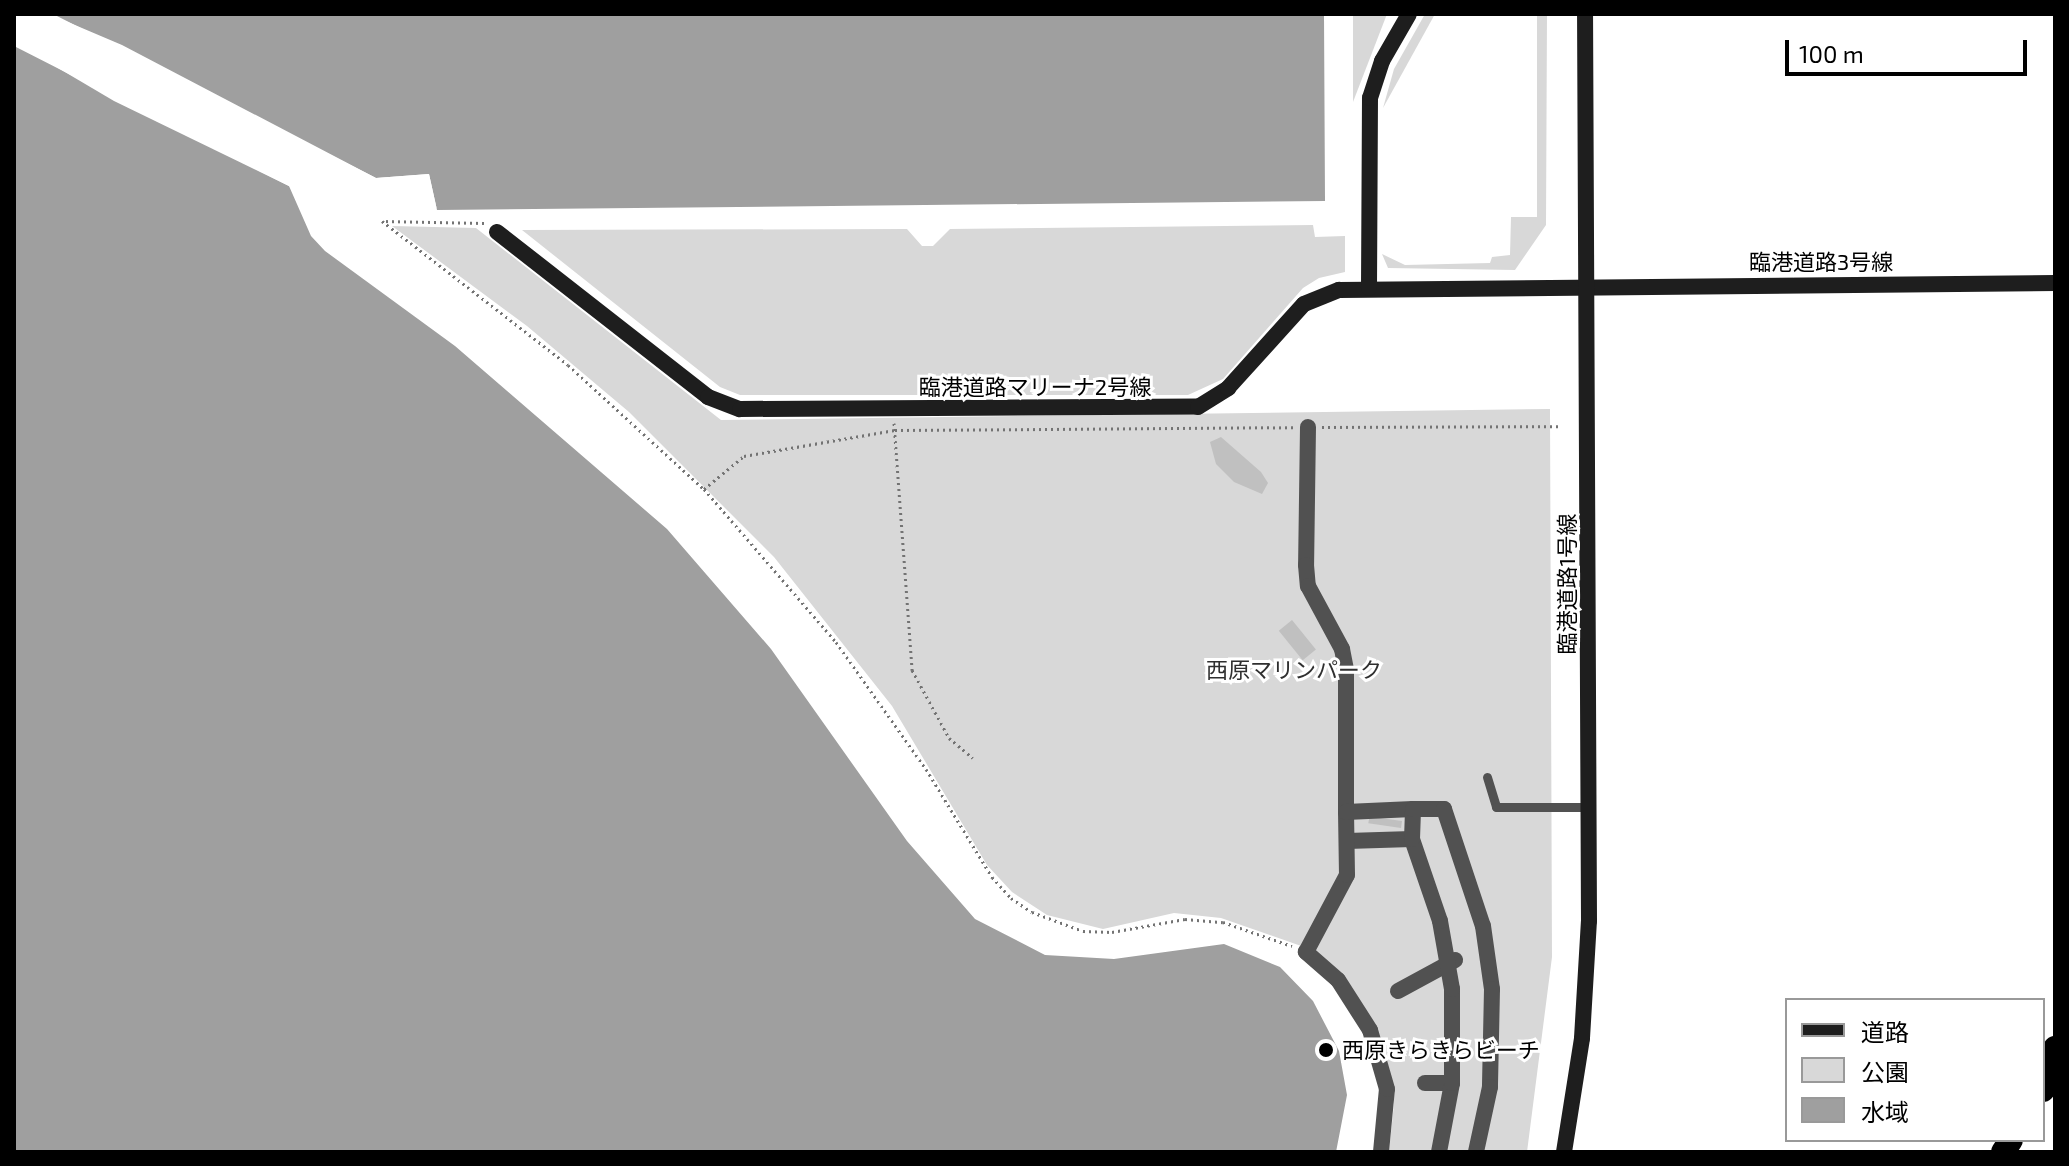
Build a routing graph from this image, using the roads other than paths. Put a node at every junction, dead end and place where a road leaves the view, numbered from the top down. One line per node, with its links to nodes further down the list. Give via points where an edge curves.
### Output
1 (1409, 14): 6 (street, via 1382,61 1370,98)
2 (1585, 14): 5 (street, 臨港道路1号線)
3 (494, 228): 6 (street, 臨港道路マリーナ2号線, via 726,406 1198,407 1228,388 1304,304 1339,290)
4 (2055, 283): 5 (street, 臨港道路3号線)
5 (1587, 286): 6 (street, 臨港道路マリーナ2号線); 9 (street, 臨港道路1号線)
6 (1369, 288)
7 (1308, 427): 11 (street, via 1308,586 1342,649 1346,670)
8 (1487, 777): 9 (lane, via 1496,807)
9 (1590, 807): 21 (street, 臨港道路1号線, via 1586,983)
10 (1413, 809): 11 (street); 12 (street); 20 (street, via 1444,809 1483,926 1492,989 1490,1087)
11 (1346, 812): 13 (street)
12 (1412, 839): 13 (street); 14 (street)
13 (1347, 841): 18 (street, via 1347,875 1306,952 1338,980 1370,1030 1387,1089)
14 (1452, 961): 15 (street); 17 (street, via 1458,1043)
15 (1398, 991)
16 (1425, 1083): 17 (street)
17 (1452, 1083): 19 (street, via 1449,1124)
18 (1381, 1152)
19 (1439, 1152)
20 (1476, 1152)
21 (1564, 1152)

